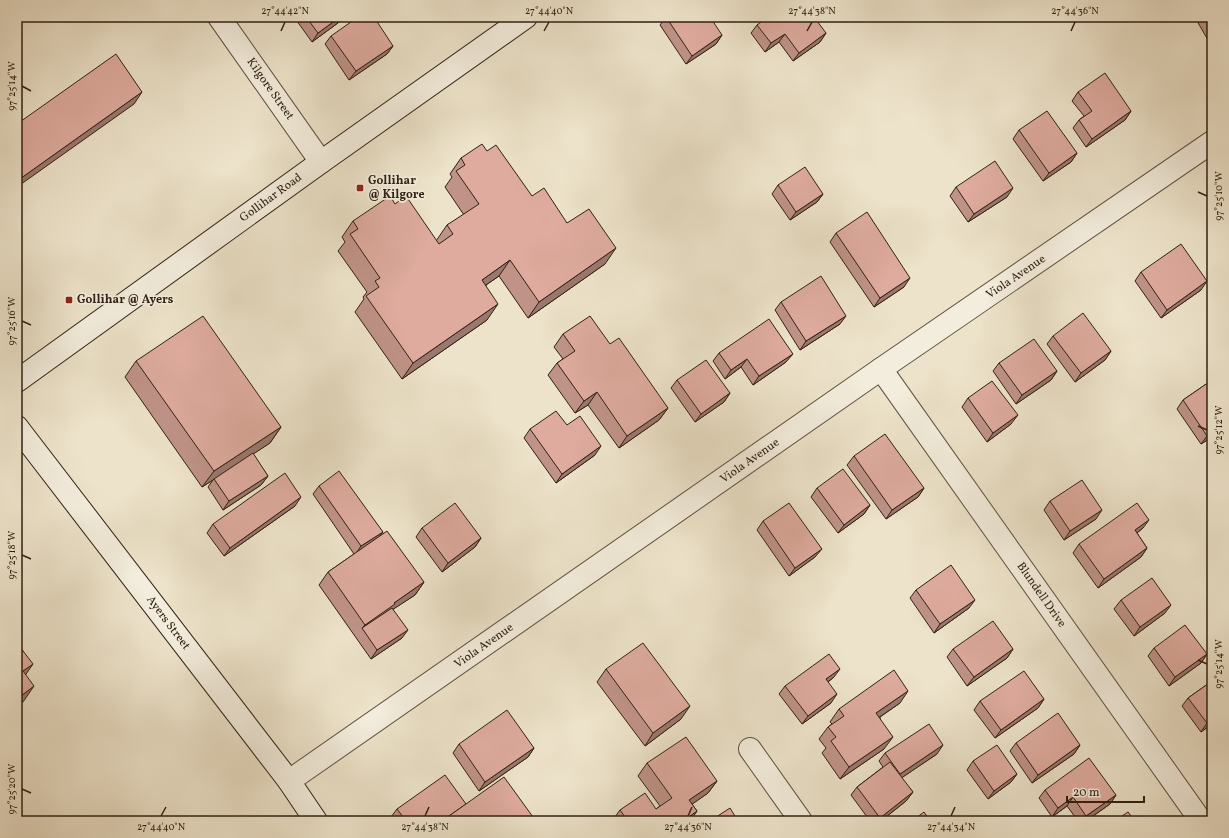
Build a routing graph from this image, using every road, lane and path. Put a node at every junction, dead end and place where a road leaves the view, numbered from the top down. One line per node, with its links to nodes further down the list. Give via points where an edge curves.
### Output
1 (219, 17): 4 (street, Kilgore Street)
2 (526, 17): 4 (street, Gollihar Road)
3 (1212, 142): 5 (street, Viola Avenue)
4 (321, 162): 6 (street, Gollihar Road)
5 (881, 369): 9 (street, Viola Avenue); 12 (street, Blundell Drive)
6 (17, 381)
7 (17, 427): 9 (street, Ayers Street)
8 (750, 748): 11 (street)
9 (289, 782): 10 (street, Ayers Street)
10 (316, 821)
11 (801, 821)
12 (1201, 821)

